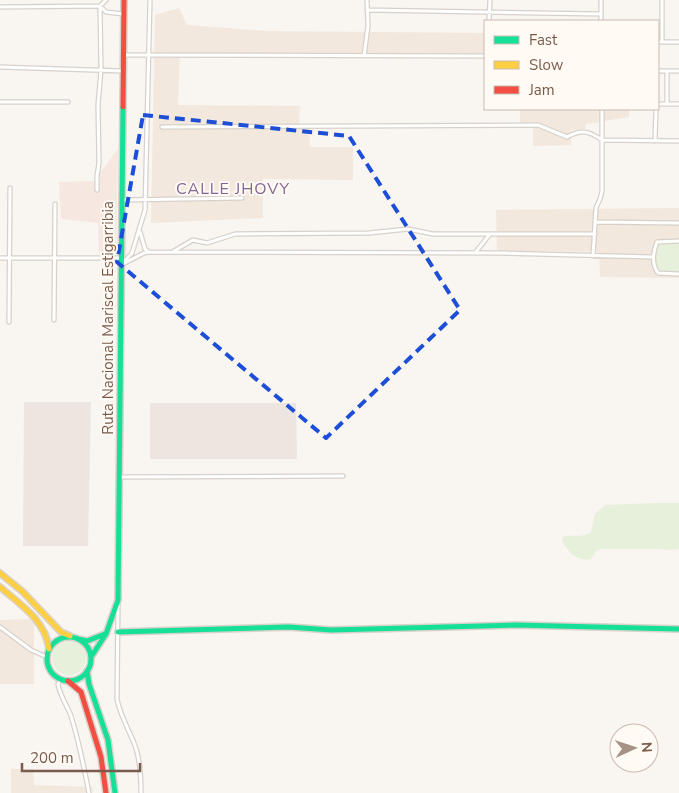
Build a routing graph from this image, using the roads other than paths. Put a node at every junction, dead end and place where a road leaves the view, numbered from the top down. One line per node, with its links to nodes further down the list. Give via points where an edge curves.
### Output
1 (106, 0): 9 (street)
2 (124, 0): 12 (main road, Ruta Nacional Mariscal Estigarribia)
3 (150, 0): 19 (street)
4 (367, 0): 10 (street)
5 (490, 0): 11 (street)
6 (601, 0): 13 (street)
7 (662, 0): 16 (street)
8 (0, 6): 9 (street)
9 (100, 6): 12 (street, via 106,12); 23 (street)
10 (367, 10): 11 (street); 20 (street)
11 (489, 12): 13 (street); 14 (street)
12 (124, 14): 18 (main road, Ruta Nacional Mariscal Estigarribia)
13 (601, 14): 15 (street)
14 (489, 20)
15 (601, 20)
16 (660, 42): 17 (street)
17 (679, 42)
18 (123, 55): 19 (street); 24 (main road, Ruta Nacional Mariscal Estigarribia)
19 (149, 55): 20 (street); 42 (street)
20 (364, 56): 21 (street)
21 (484, 56)
22 (0, 67): 23 (street)
23 (101, 70): 24 (street); 40 (street)
24 (123, 71): 43 (main road, Ruta Nacional Mariscal Estigarribia)
25 (659, 71): 26 (street)
26 (667, 71): 27 (street); 31 (street)
27 (679, 71)
28 (0, 102): 29 (street)
29 (68, 102)
30 (659, 104): 31 (street)
31 (667, 104): 32 (street)
32 (679, 104)
33 (602, 110): 36 (street)
34 (656, 110): 37 (street)
35 (162, 127): 36 (street, via 538,125 567,137 582,131)
36 (602, 140): 37 (street); 45 (street, via 602,191)
37 (655, 141): 38 (street)
38 (679, 141)
39 (10, 188): 57 (street)
40 (97, 190)
41 (242, 198): 42 (street)
42 (146, 199): 43 (street); 47 (street)
43 (122, 200): 59 (main road, Ruta Nacional Mariscal Estigarribia)
44 (55, 204): 58 (street)
45 (595, 222): 46 (street); 49 (street)
46 (679, 223)
47 (140, 231): 51 (street); 60 (street, via 132,253)
48 (490, 234): 49 (street); 52 (street, via 433,234 408,229 369,233 235,234 207,243 193,240); 53 (street)
49 (595, 234): 54 (street)
50 (679, 241): 55 (street, via 657,242)
51 (149, 252): 52 (street); 60 (street)
52 (173, 252): 53 (street)
53 (475, 254): 54 (street)
54 (593, 256): 55 (street)
55 (653, 257): 61 (street, via 658,273)
56 (0, 258): 57 (street)
57 (9, 258): 58 (street); 63 (street)
58 (55, 258): 59 (street); 62 (street)
59 (121, 258): 60 (main road, Ruta Nacional Mariscal Estigarribia)
60 (121, 265): 65 (main road, Ruta Nacional Mariscal Estigarribia)
61 (679, 274)
62 (54, 320)
63 (9, 322)
64 (343, 476): 65 (street)
65 (120, 477): 68 (main road, Ruta Nacional Mariscal Estigarribia)
66 (0, 573): 73 (main road, via 61,632)
67 (0, 587): 75 (main road, via 26,608 44,631)
68 (118, 600): 71 (street); 72 (main road, Ruta Nacional Mariscal Estigarribia)
69 (0, 627): 76 (street, via 31,650)
70 (679, 629): 71 (main road, via 516,625)
71 (118, 632): 84 (street, via 119,708 135,744)
72 (106, 634): 74 (main road, via 87,640); 77 (main road, Ruta Nacional Mariscal Estigarribia)
73 (71, 637): 74 (main road); 75 (main road, via 58,640)
74 (78, 639): 77 (main road, via 85,643)
75 (49, 650): 76 (main road)
76 (47, 657): 79 (main road, via 51,671)
77 (91, 657): 78 (main road)
78 (87, 671): 80 (main road); 83 (main road, via 103,723)
79 (61, 679): 80 (main road); 81 (street, via 58,684 70,714)
80 (68, 681): 82 (main road, via 81,692 101,757)
81 (89, 793)
82 (106, 793)
83 (115, 793)
84 (141, 793)

